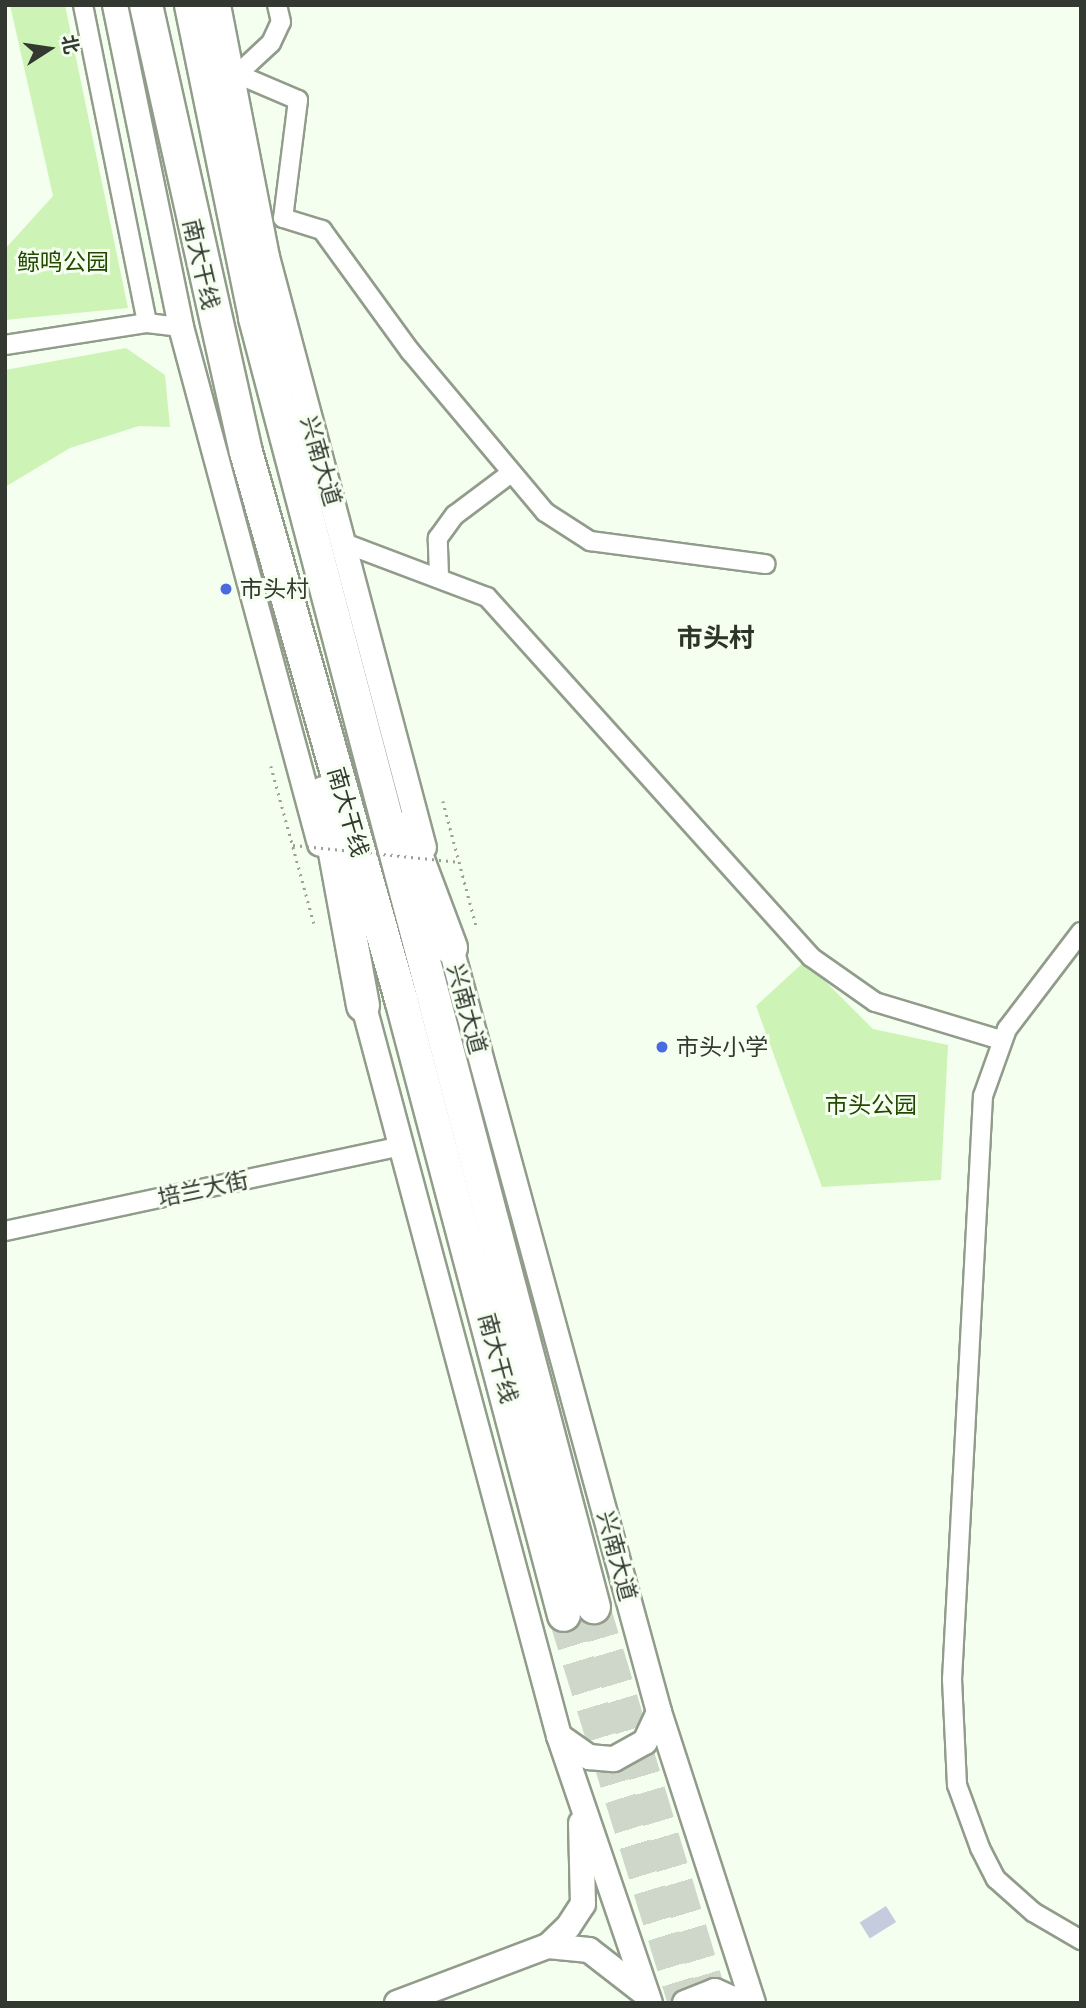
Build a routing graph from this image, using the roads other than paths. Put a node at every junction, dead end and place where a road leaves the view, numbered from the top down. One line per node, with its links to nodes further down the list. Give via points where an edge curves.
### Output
1 (83, 5): 8 (street)
2 (115, 5): 9 (main road)
3 (146, 5): 15 (highway, 南大干线, via 195,242)
4 (191, 5): 16 (highway, 南大干线, via 218,155)
5 (218, 5): 7 (main road, 兴南大道)
6 (277, 5): 7 (street, via 281,22 271,43 243,69)
7 (230, 71): 11 (street, via 299,100 283,218 322,230 410,351); 12 (main road, 兴南大道, via 268,257)
8 (147, 323): 9 (street); 10 (street)
9 (181, 327): 19 (main road)
10 (5, 345)
11 (511, 473): 13 (street, via 545,512 590,541); 14 (street, via 456,515 438,538)
12 (344, 543): 14 (street); 18 (main road, 兴南大道)
13 (765, 564)
14 (439, 576): 20 (street, via 487,597 811,957 875,1002)
15 (289, 602): 16 (highway, 南大干线, via 579,1611); 19 (highway)
16 (349, 676): 18 (highway)
17 (1081, 932): 20 (street)
18 (451, 948): 23 (main road, 兴南大道)
19 (363, 1005): 21 (main road)
20 (1001, 1040): 26 (street, via 983,1096 953,1742 957,1785 996,1879 1032,1912)
21 (401, 1146): 22 (street, 培兰大街); 24 (main road)
22 (5, 1231)
23 (659, 1712): 24 (main road, via 645,1742 614,1759 589,1757); 32 (main road, 兴南大道)
24 (559, 1736): 25 (main road)
25 (580, 1799): 27 (main road, via 583,1904); 28 (main road)
26 (1081, 1940)
27 (548, 1946): 28 (main road, via 589,1950); 29 (main road)
28 (648, 1999)
29 (397, 2003)
30 (685, 2003): 31 (main road, via 715,1991)
31 (742, 2003)
32 (753, 2003)

